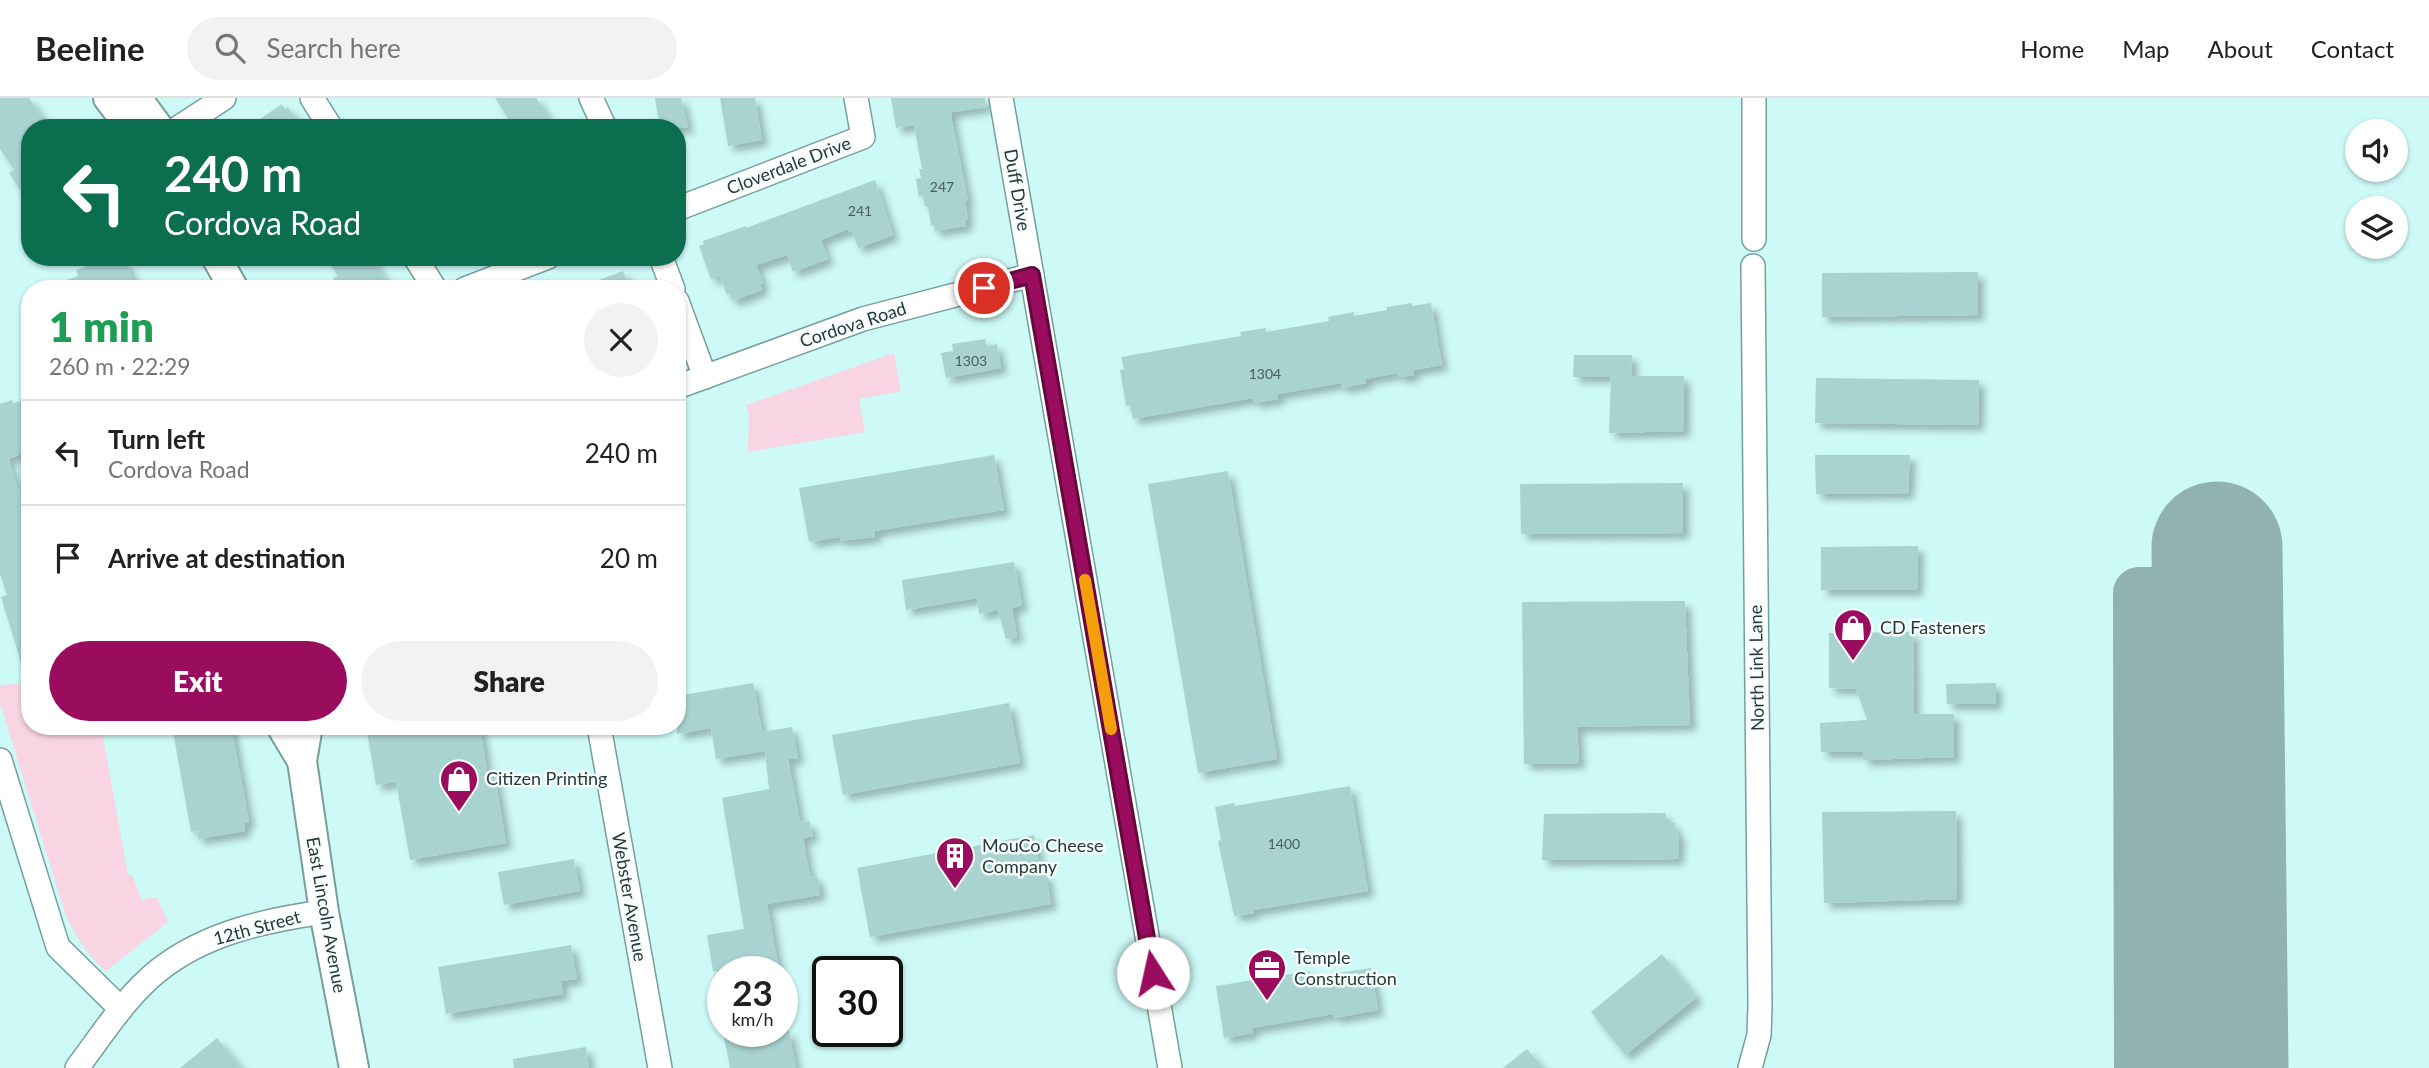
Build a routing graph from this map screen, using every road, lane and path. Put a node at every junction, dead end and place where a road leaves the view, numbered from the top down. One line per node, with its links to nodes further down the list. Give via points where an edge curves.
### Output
1 (108, 98): 9 (street)
2 (136, 98): 10 (street)
3 (224, 98): 11 (street)
4 (312, 98): 12 (street)
5 (591, 98): 13 (street)
6 (856, 98): 14 (street, Cloverdale Drive, via 863,137)
7 (1001, 98): 18 (street, Duff Drive)
8 (1754, 98): 15 (street)
9 (124, 119)
10 (152, 119)
11 (192, 119)
12 (325, 119)
13 (601, 119)
14 (686, 206)
15 (1754, 239)
16 (525, 266): 19 (street)
17 (1753, 266): 34 (street, North Link Lane, via 1760,1006 1759,1035)
18 (1032, 275): 21 (street, Cordova Road, via 863,319); 33 (street, Duff Drive)
19 (488, 280)
20 (686, 325): 21 (street)
21 (705, 377): 22 (street, Cordova Road)
22 (686, 384)
23 (286, 735): 27 (street, East Lincoln Avenue)
24 (306, 735): 27 (street, East Lincoln Avenue)
25 (601, 735): 32 (street, Webster Avenue)
26 (0, 760): 29 (street, via 58,947)
27 (302, 761): 28 (street, East Lincoln Avenue)
28 (324, 912): 29 (street, 12th Street, via 231,931 192,949 159,970); 31 (street, East Lincoln Avenue)
29 (121, 1009): 30 (street, 12th Street)
30 (77, 1068)
31 (354, 1068)
32 (660, 1068)
33 (1170, 1068)
34 (1750, 1068)

